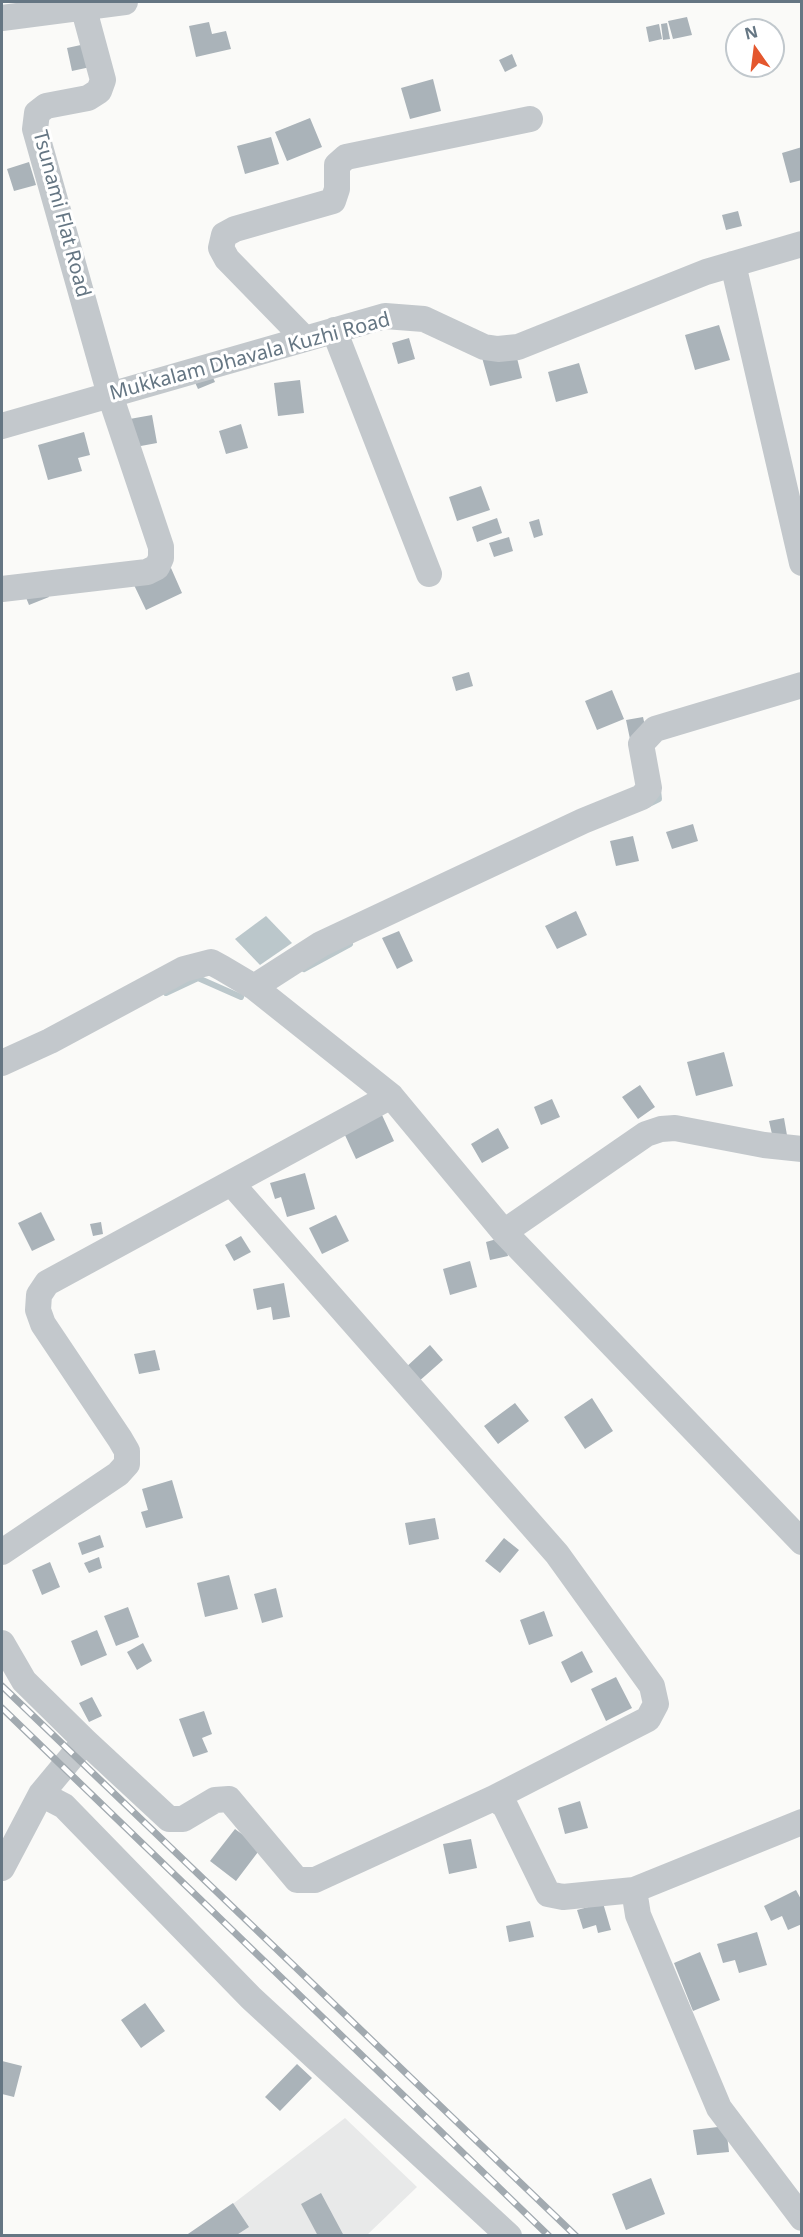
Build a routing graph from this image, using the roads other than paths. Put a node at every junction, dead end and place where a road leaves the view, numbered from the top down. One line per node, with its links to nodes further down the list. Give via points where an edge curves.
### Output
1 (115, 2): 2 (street)
2 (83, 6): 3 (street); 9 (street, Tsunami Flat Road, via 103,80 99,91 88,98 46,106 37,113 35,129)
3 (2, 18)
4 (530, 119): 8 (street, via 345,157 337,165 333,201 235,229 224,236 221,248 227,259)
5 (801, 244): 6 (street, Mukkalam Dhavala Kuzhi Road)
6 (733, 264): 7 (street, Mukkalam Dhavala Kuzhi Road, via 518,347 484,347 409,316 385,315); 11 (street)
7 (334, 330): 8 (street, Mukkalam Dhavala Kuzhi Road); 12 (street)
8 (305, 339): 9 (street, Mukkalam Dhavala Kuzhi Road)
9 (110, 395): 10 (street, Mukkalam Dhavala Kuzhi Road); 13 (street, via 160,547 157,567 147,572)
10 (2, 426)
11 (801, 563)
12 (429, 574)
13 (2, 589)
14 (801, 684): 15 (street, via 655,729 641,744 649,788 642,797 583,820 321,944)
15 (254, 987): 16 (street, via 211,962 201,963); 17 (street)
16 (2, 1063)
17 (391, 1096): 19 (street); 20 (street)
18 (801, 1149): 20 (street, via 661,1129 645,1134)
19 (232, 1184): 22 (street, via 47,1283 39,1295 38,1310 43,1324 120,1438 127,1451 127,1464); 26 (street, via 557,1554 652,1686 656,1704 648,1719)
20 (504, 1232): 21 (street)
21 (801, 1542)
22 (2, 1552)
23 (2, 1643): 24 (street, via 24,1681)
24 (85, 1742): 25 (street); 26 (street, via 169,1819 183,1819 215,1800 228,1799 297,1880 315,1880)
25 (41, 1794): 28 (street); 31 (street, via 64,1806 251,1998)
26 (494, 1798): 29 (street, via 505,1806 548,1894 563,1897)
27 (801, 1822): 29 (street)
28 (2, 1868)
29 (634, 1890): 30 (street, via 639,1915 719,2108)
30 (801, 2218)
31 (508, 2235)

